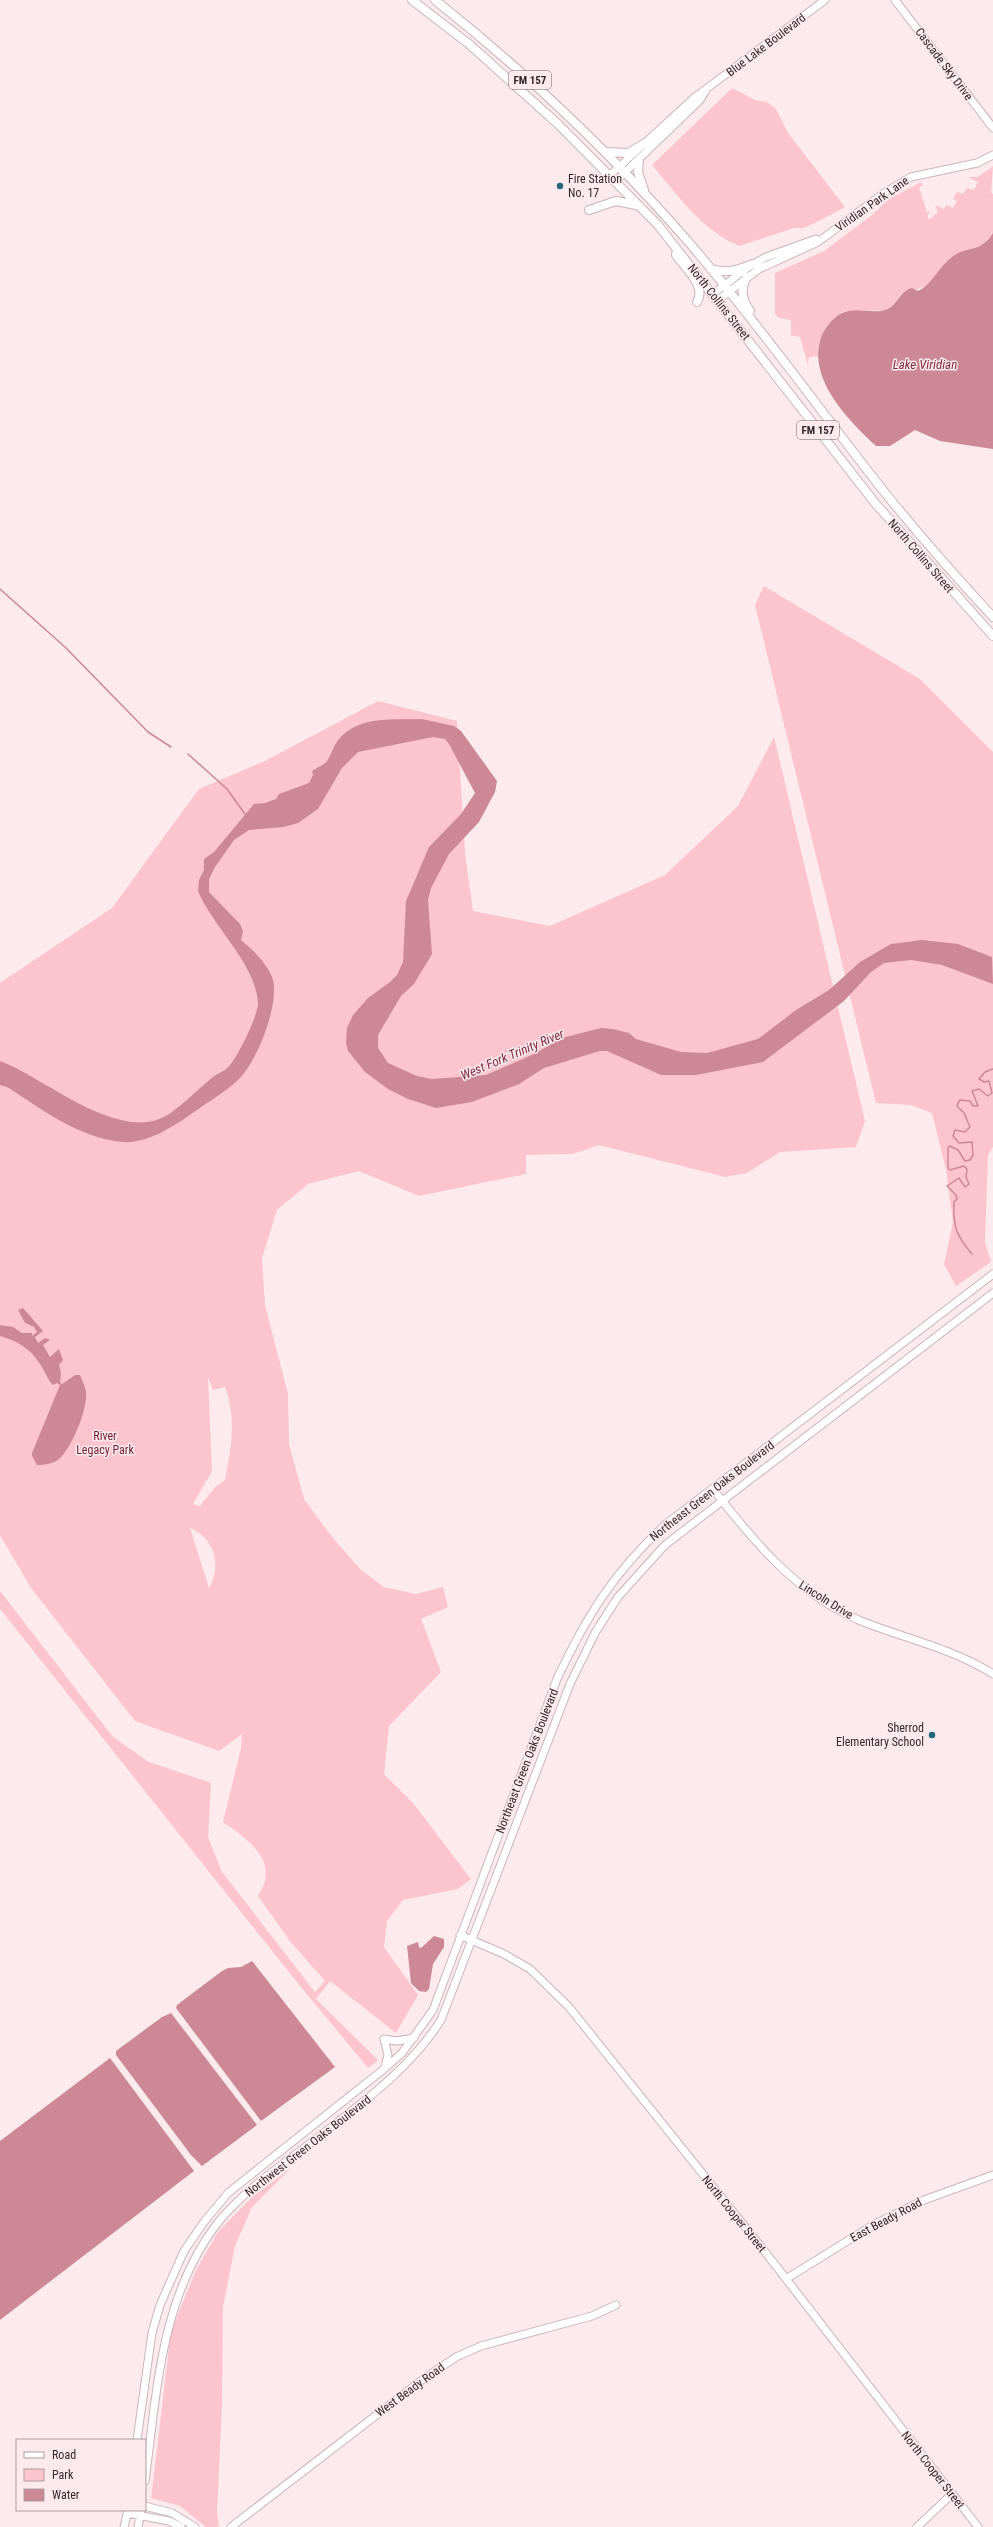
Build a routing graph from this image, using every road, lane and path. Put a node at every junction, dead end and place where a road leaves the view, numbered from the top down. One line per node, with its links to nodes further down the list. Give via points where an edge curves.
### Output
1 (412, 0): 12 (main road, North Collins Street / FM 157, via 469,44 558,124)
2 (435, 0): 8 (main road, North Collins Street / FM 157, via 477,33 567,112)
3 (825, 0): 5 (main road, Blue Lake Boulevard)
4 (895, 0): 6 (main road, Cascade Sky Drive)
5 (706, 91): 7 (main road, Blue Lake Boulevard, via 680,110); 10 (main road, Blue Lake Boulevard)
6 (993, 128)
7 (649, 141): 8 (main road, via 628,153); 11 (main road, Blue Lake Boulevard)
8 (606, 152): 11 (main road, North Collins Street / FM 157)
9 (993, 155): 16 (main road, Viridian Park Lane, via 977,163 911,177)
10 (639, 160): 11 (main road, Blue Lake Boulevard); 13 (main road, via 640,182)
11 (622, 170): 12 (main road, Blue Lake Boulevard); 13 (main road, North Collins Street / FM 157)
12 (612, 179): 14 (main road, North Collins Street / FM 157)
13 (649, 199): 19 (main road, North Collins Street / FM 157)
14 (637, 206): 15 (main road, via 616,201); 17 (main road, North Collins Street / FM 157)
15 (589, 210)
16 (822, 238): 18 (main road, Viridian Park Lane, via 784,249); 20 (main road, Viridian Park Lane)
17 (678, 249): 22 (main road, North Collins Street / FM 157); 23 (main road, via 676,255 698,285 700,294)
18 (753, 264): 19 (main road, via 736,271); 21 (main road, Viridian Park Lane)
19 (711, 269): 21 (main road, North Collins Street / FM 157)
20 (748, 276): 21 (main road, Viridian Park Lane); 24 (main road, via 744,282 742,297)
21 (726, 289): 22 (main road, Viridian Park Lane); 24 (main road, North Collins Street / FM 157)
22 (716, 297): 26 (main road, North Collins Street / FM 157, via 874,503)
23 (697, 302)
24 (758, 328): 25 (main road, North Collins Street / FM 157, via 886,494)
25 (956, 577): 26 (main road); 27 (main road, North Collins Street / FM 157)
26 (946, 585): 28 (main road, North Collins Street / FM 157)
27 (993, 617)
28 (993, 636)
29 (993, 1274): 31 (main road, Northeast Green Oaks Boulevard)
30 (993, 1293): 32 (main road, Northeast Green Oaks Boulevard)
31 (714, 1489): 32 (main road, Lincoln Drive); 34 (main road, Northeast Green Oaks Boulevard, via 666,1524 644,1545 608,1586 589,1614 557,1679)
32 (722, 1500): 33 (main road, Lincoln Drive, via 780,1568 822,1600 862,1621 957,1655); 35 (main road, Northeast Green Oaks Boulevard, via 655,1554 618,1597 601,1624 570,1684)
33 (993, 1674)
34 (497, 1841): 35 (main road); 36 (main road, Northeast Green Oaks Boulevard)
35 (510, 1845): 37 (main road, Northeast Green Oaks Boulevard)
36 (460, 1935): 37 (main road, North Cooper Street); 38 (main road, Northwest Green Oaks Boulevard, via 433,2010)
37 (472, 1940): 41 (main road, North Cooper Street, via 530,1969 569,2007); 44 (main road, Northwest Green Oaks Boulevard, via 441,2020 411,2060 388,2082 250,2190 217,2224 194,2259 178,2294 166,2333)
38 (414, 2038): 39 (main road, Northwest Green Oaks Boulevard); 39 (main road, via 398,2041 384,2039 388,2054)
39 (384, 2069): 43 (main road, Northwest Green Oaks Boulevard, via 228,2193 204,2222 181,2257 160,2305 152,2333)
40 (993, 2175): 41 (main road, East Beady Road, via 917,2203 831,2250)
41 (786, 2279): 45 (main road, North Cooper Street)
42 (616, 2305): 53 (main road, West Beady Road, via 592,2316 481,2346 456,2357 422,2380)
43 (137, 2439)
44 (146, 2474)
45 (952, 2494): 54 (main road); 55 (main road, North Cooper Street)
46 (146, 2506): 52 (main road, via 172,2513)
47 (128, 2512): 48 (main road); 49 (main road)
48 (141, 2513): 50 (main road); 51 (main road)
49 (124, 2527)
50 (138, 2527)
51 (181, 2527)
52 (195, 2527)
53 (231, 2527)
54 (917, 2527)
55 (978, 2527)

